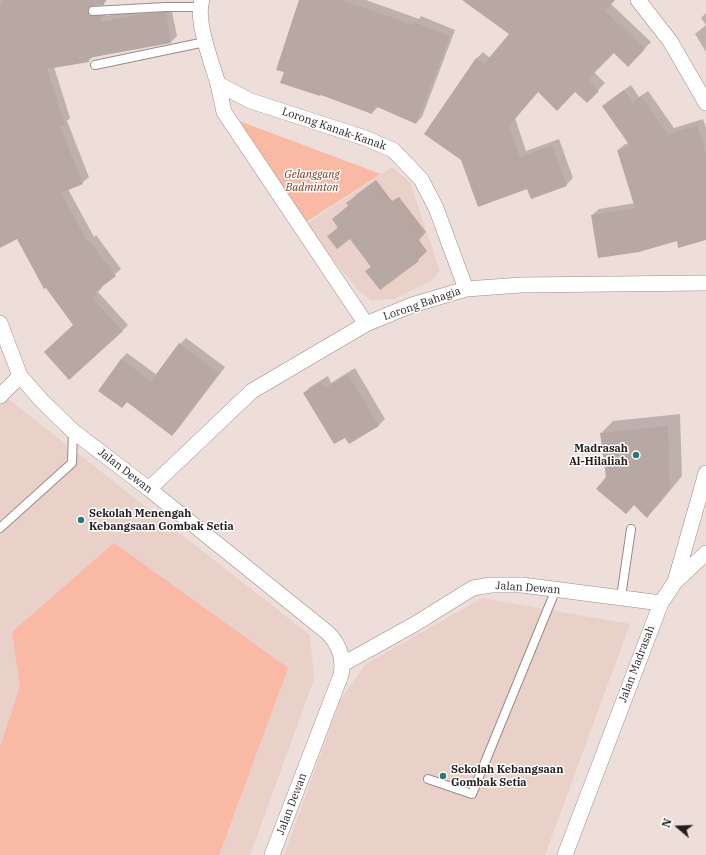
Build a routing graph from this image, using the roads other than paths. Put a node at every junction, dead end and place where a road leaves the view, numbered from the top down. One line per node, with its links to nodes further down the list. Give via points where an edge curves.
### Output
1 (638, 0): 7 (street, via 670,41)
2 (200, 3): 3 (lane); 4 (street)
3 (93, 11)
4 (204, 42): 5 (lane); 6 (street)
5 (95, 65)
6 (218, 84): 9 (street, Lorong Kanak-Kanak, via 251,100 365,138 393,150 421,179 436,208); 11 (street, via 224,112)
7 (705, 100)
8 (706, 283): 9 (street, Lorong Bahagia, via 521,285)
9 (466, 289): 11 (street, Lorong Bahagia, via 412,305)
10 (0, 323): 12 (street, Jalan Dewan)
11 (366, 324): 16 (street, Lorong Bahagia, via 252,391)
12 (20, 376): 13 (street); 14 (street, Jalan Dewan)
13 (0, 396)
14 (73, 431): 16 (street, Jalan Dewan); 17 (lane, via 72,463)
15 (706, 473): 20 (street, Jalan Madrasah)
16 (148, 489): 24 (street, Jalan Dewan, via 328,633 339,648)
17 (0, 528)
18 (631, 529): 22 (lane)
19 (706, 553): 20 (street)
20 (675, 582): 23 (street, Jalan Madrasah)
21 (556, 589): 22 (street, Jalan Dewan); 24 (street, Jalan Dewan, via 522,585 473,588); 25 (lane, via 472,794)
22 (621, 597): 23 (street, Jalan Dewan)
23 (661, 603): 27 (street, Jalan Madrasah)
24 (343, 664): 26 (street, Jalan Dewan)
25 (428, 779)
26 (272, 855)
27 (565, 855)

